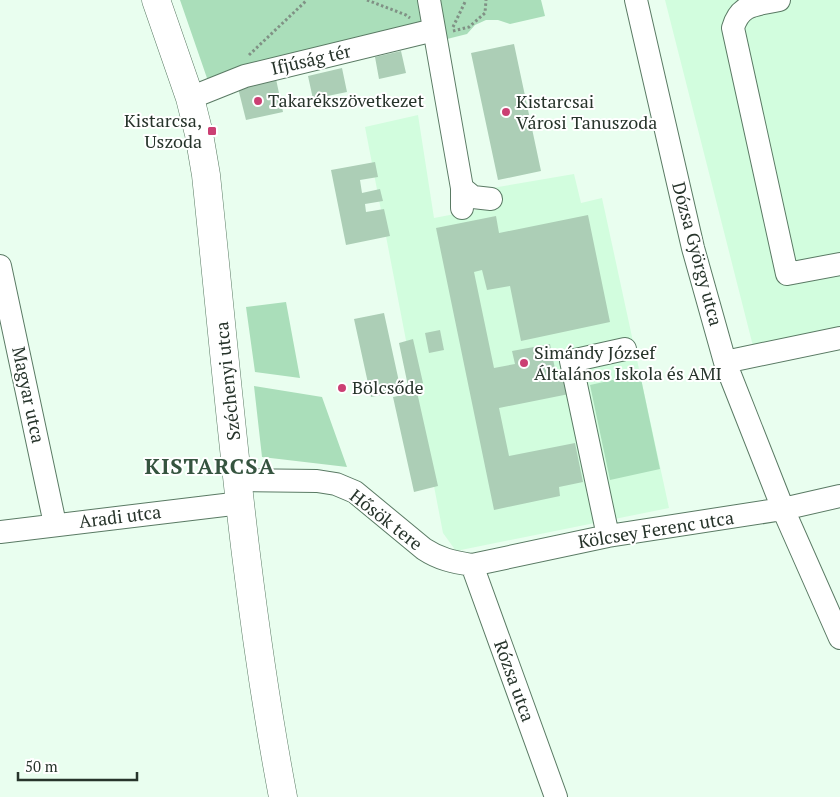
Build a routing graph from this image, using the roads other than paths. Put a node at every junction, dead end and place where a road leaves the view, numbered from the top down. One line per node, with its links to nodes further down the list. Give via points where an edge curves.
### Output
1 (156, 0): 6 (main road, Széchenyi utca)
2 (429, 0): 5 (street)
3 (636, 0): 12 (street, Dózsa György utca, via 693,248)
4 (779, 0): 8 (street, via 743,10 733,28 786,274)
5 (430, 32): 6 (street, Ifjúság tér, via 245,76); 7 (street, via 462,198)
6 (190, 98): 13 (main road, Széchenyi utca, via 206,175)
7 (491, 199)
8 (840, 264)
9 (0, 266): 16 (street, Magyar utca)
10 (840, 338): 12 (street)
11 (625, 349): 18 (street, via 571,361)
12 (726, 362): 15 (street, Dózsa György utca)
13 (240, 491): 16 (street, Aradi utca); 19 (street, Hősök tere, via 317,480 336,484 355,492 424,550 449,562); 21 (main road, Széchenyi utca, via 258,646)
14 (840, 496): 15 (street, Kölcsey Ferenc utca)
15 (783, 509): 18 (street, Kölcsey Ferenc utca); 20 (street, Dózsa György utca)
16 (55, 524): 17 (street, Aradi utca)
17 (0, 532)
18 (608, 536): 19 (street, Kölcsey Ferenc utca)
19 (472, 564): 22 (street, Rózsa utca)
20 (840, 638)
21 (283, 797)
22 (556, 797)

